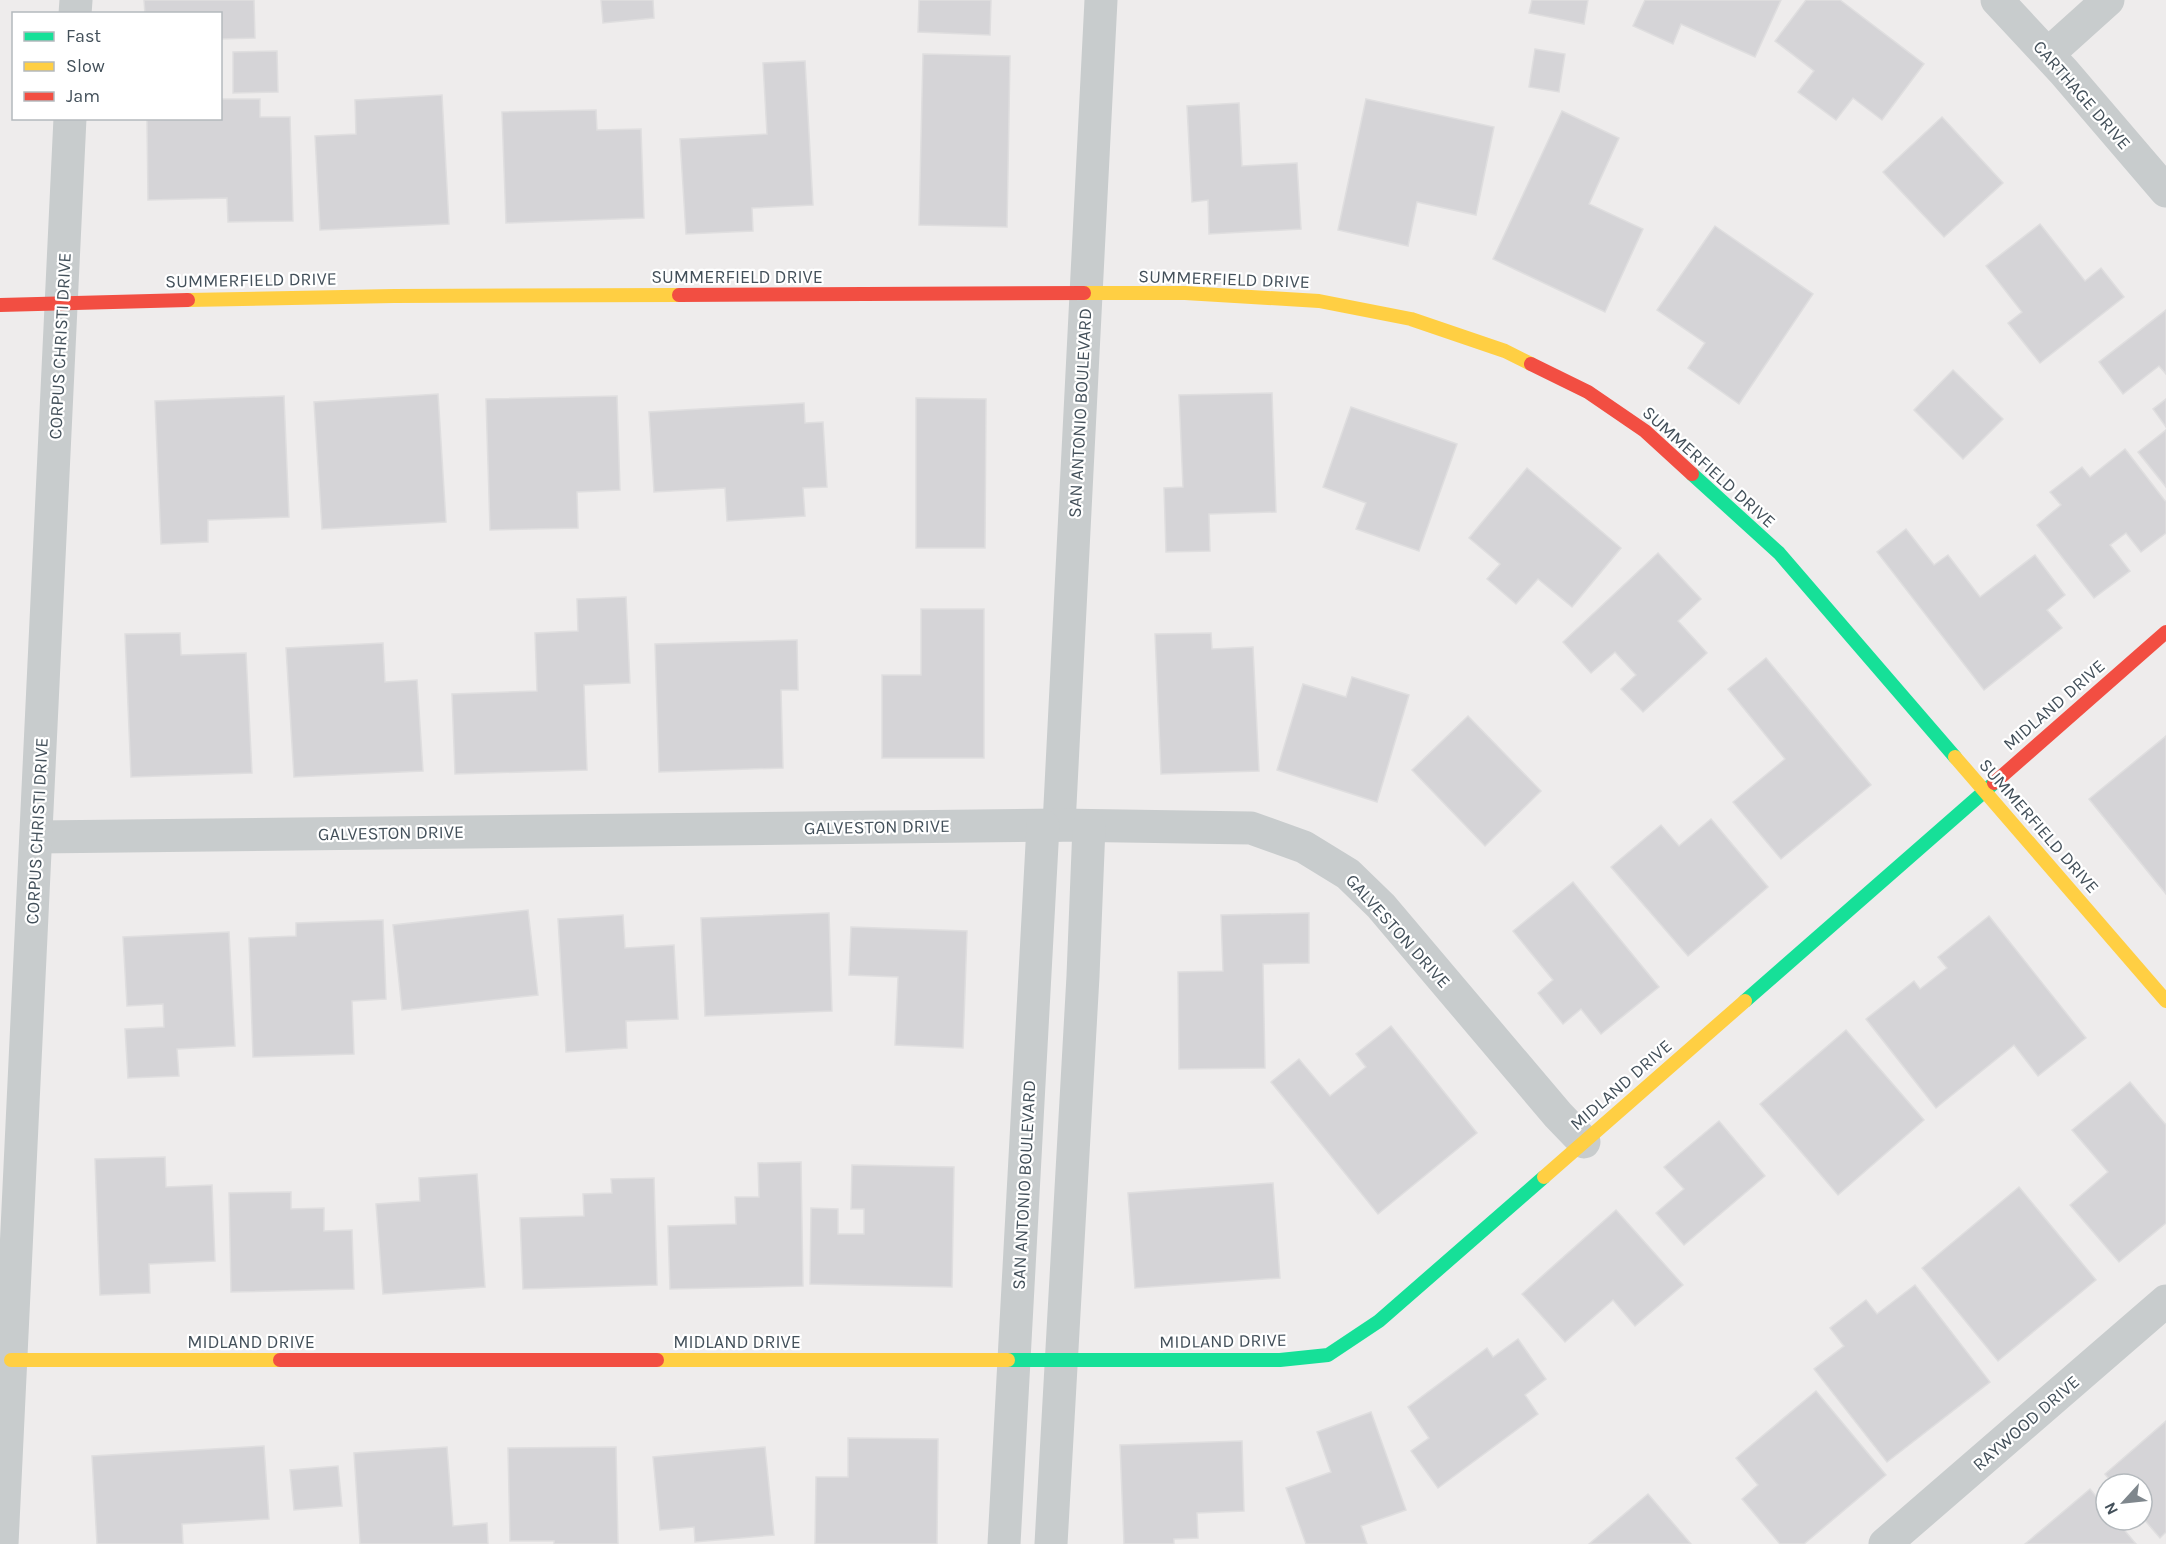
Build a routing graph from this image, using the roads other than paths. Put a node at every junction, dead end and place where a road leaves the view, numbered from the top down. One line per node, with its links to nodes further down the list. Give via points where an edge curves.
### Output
1 (1101, 0): 7 (street, SAN ANTONIO BOULEVARD)
2 (1997, 0): 4 (street, CARTHAGE DRIVE)
3 (2108, 0): 4 (street)
4 (2048, 54): 6 (street, CARTHAGE DRIVE)
5 (70, 120): 8 (street, CORPUS CHRISTI DRIVE)
6 (2166, 191)
7 (1087, 294): 8 (street, SUMMERFIELD DRIVE, via 406,296); 11 (street, SUMMERFIELD DRIVE, via 1185,293 1319,301 1399,317 1506,351 1588,392 1645,430 1779,553); 12 (street, SAN ANTONIO BOULEVARD)
8 (62, 302): 9 (street, SUMMERFIELD DRIVE); 13 (street, CORPUS CHRISTI DRIVE)
9 (0, 305)
10 (2166, 632): 11 (street, MIDLAND DRIVE)
11 (1985, 790): 14 (street, SUMMERFIELD DRIVE); 15 (street, MIDLAND DRIVE)
12 (1064, 826): 13 (street, GALVESTON DRIVE); 15 (street, GALVESTON DRIVE, via 1251,828 1304,847 1348,874 1381,906); 18 (street, SAN ANTONIO BOULEVARD); 19 (street, SAN ANTONIO BOULEVARD, via 1083,988)
13 (37, 837): 17 (street, CORPUS CHRISTI DRIVE)
14 (2166, 1000)
15 (1584, 1142): 19 (street, MIDLAND DRIVE, via 1379,1321 1328,1354 1280,1360)
16 (2166, 1302): 23 (street, RAYWOOD DRIVE)
17 (11, 1359): 18 (street, MIDLAND DRIVE); 20 (street, CORPUS CHRISTI DRIVE)
18 (1015, 1360): 19 (street, MIDLAND DRIVE); 21 (street, SAN ANTONIO BOULEVARD)
19 (1061, 1360): 22 (street, SAN ANTONIO BOULEVARD)
20 (2, 1544)
21 (1004, 1544)
22 (1051, 1544)
23 (1885, 1544)

